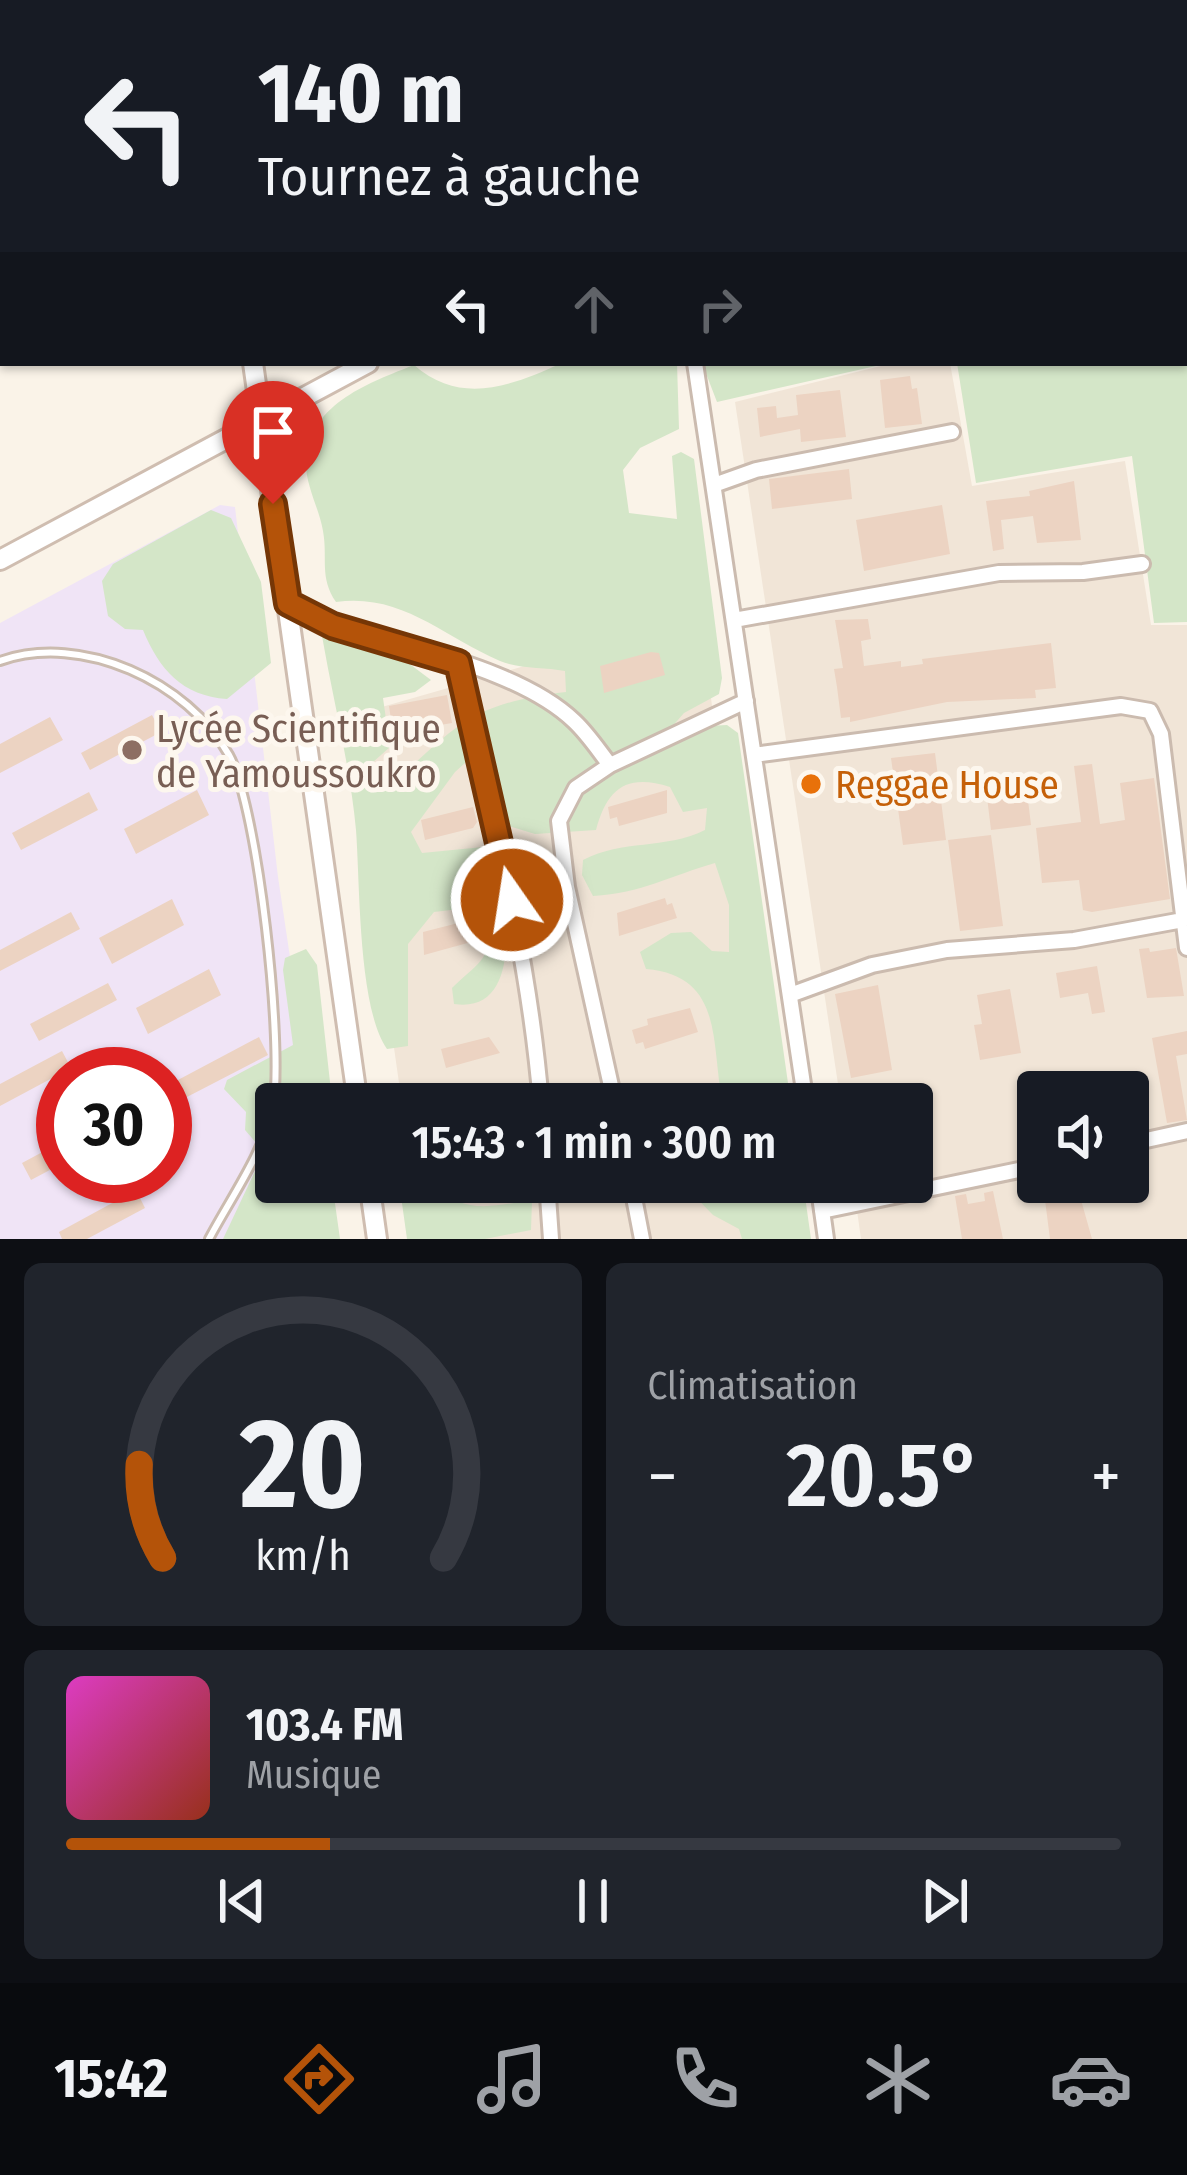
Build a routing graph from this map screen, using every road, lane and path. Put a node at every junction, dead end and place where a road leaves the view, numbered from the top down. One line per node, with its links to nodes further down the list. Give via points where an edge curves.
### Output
1 (253, 366): 4 (street)
2 (362, 366): 4 (street)
3 (695, 366): 6 (street)
4 (261, 420): 7 (street); 9 (street)
5 (952, 432): 6 (street)
6 (713, 485): 10 (street)
7 (0, 560)
8 (1142, 564): 10 (street, via 999,573)
9 (288, 603): 12 (street, via 333,626); 19 (street)
10 (734, 620): 13 (street)
11 (0, 661): 31 (lane, via 53,654 129,670 185,703 236,771 278,1060 266,1129)
12 (458, 663): 15 (street, via 558,709); 20 (street, via 512,900)
13 (746, 701): 14 (street); 15 (street)
14 (754, 755): 16 (street, via 1121,706 1150,711 1161,734); 18 (street)
15 (610, 765): 21 (street, via 576,788 559,821)
16 (1183, 920): 17 (street); 18 (street, via 1074,940 947,950 872,965)
17 (1187, 948)
18 (790, 995): 22 (street)
19 (355, 1083)
20 (539, 1083)
21 (610, 1083)
22 (803, 1083)
23 (1187, 1131): 24 (street)
24 (1149, 1139)
25 (1017, 1170): 30 (street)
26 (372, 1203): 32 (street)
27 (548, 1203): 33 (street)
28 (635, 1203): 34 (street)
29 (821, 1203): 30 (street)
30 (822, 1210): 35 (street)
31 (209, 1239)
32 (377, 1239)
33 (551, 1239)
34 (642, 1239)
35 (826, 1239)

